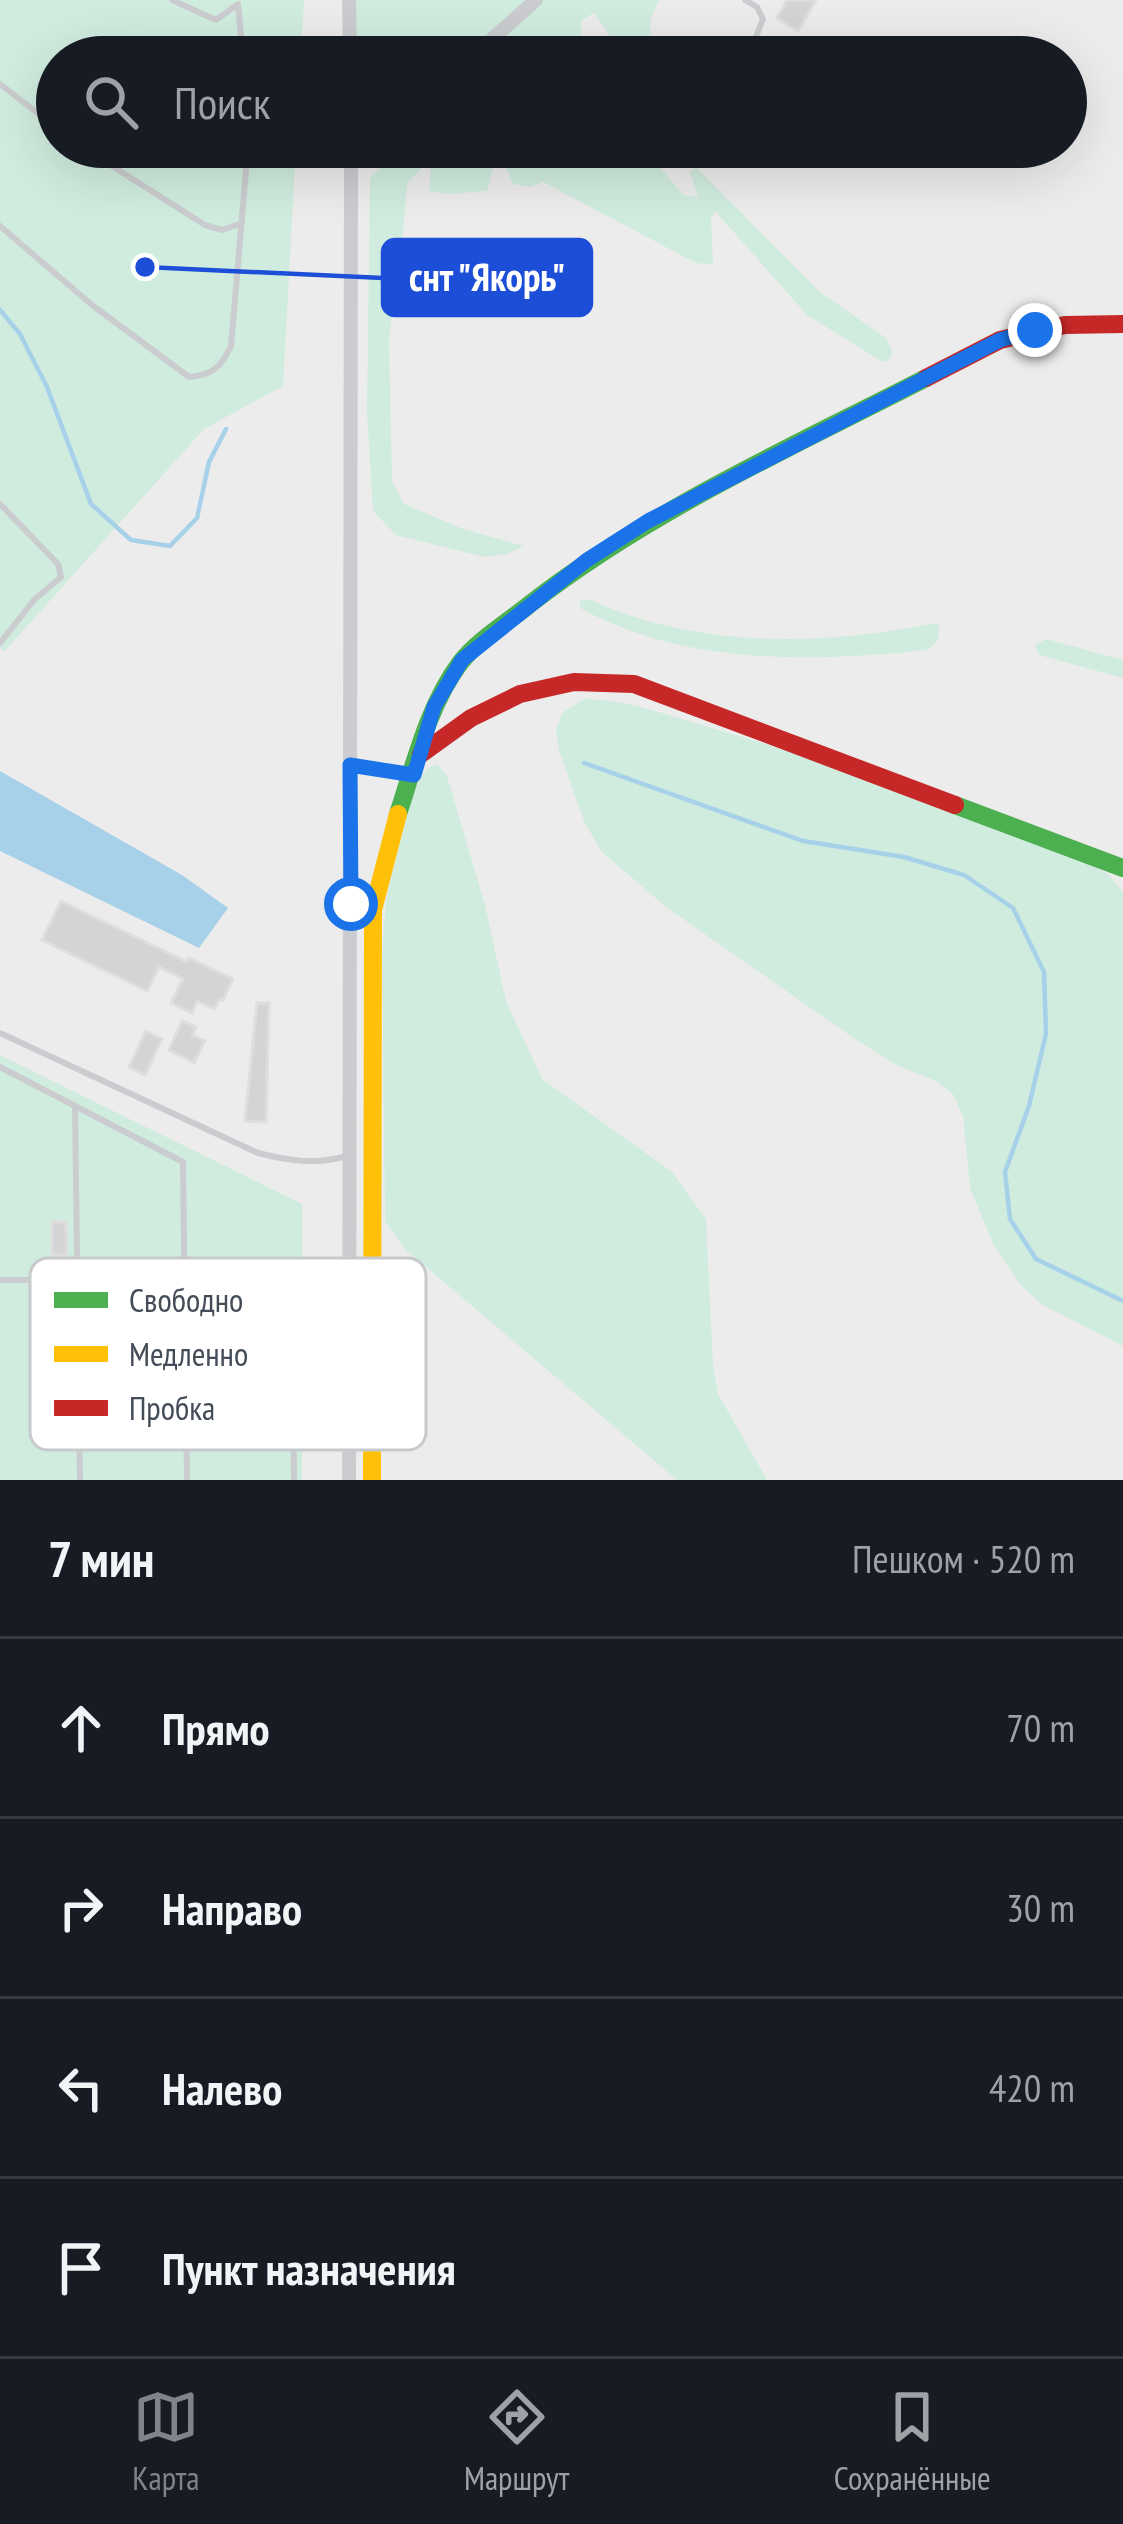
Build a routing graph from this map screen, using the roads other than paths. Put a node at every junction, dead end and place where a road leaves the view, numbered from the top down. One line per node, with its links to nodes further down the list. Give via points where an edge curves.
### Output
1 (172, 0): 5 (lane, via 216,20)
2 (349, 0): 7 (street)
3 (536, 0): 8 (street)
4 (745, 0): 9 (lane, via 764,19)
5 (238, 2): 6 (lane)
6 (241, 36)
7 (350, 36)
8 (496, 36)
9 (757, 36)
10 (0, 84): 11 (lane)
11 (36, 112)
12 (115, 168): 15 (lane, via 205,225)
13 (246, 168): 15 (lane)
14 (351, 168): 21 (street)
15 (242, 223): 16 (lane, via 231,346 222,366 189,377)
16 (0, 226)
17 (1123, 324): 20 (street, via 1065,325 1000,340 648,521 462,660 439,695)
18 (0, 504): 19 (lane, via 58,564 61,577)
19 (0, 644)
20 (421, 754): 22 (street); 23 (street, via 458,724 532,688 568,680 634,684)
21 (350, 765): 22 (lane); 27 (street)
22 (414, 775): 31 (street, via 374,910)
23 (1122, 866)
24 (0, 1033): 27 (lane, via 258,1154 295,1162)
25 (0, 1067): 26 (lane)
26 (75, 1106): 28 (lane); 29 (lane, via 183,1162)
27 (350, 1155): 30 (street)
28 (78, 1258)
29 (184, 1258)
30 (349, 1258)
31 (373, 1258)
32 (0, 1280): 33 (lane)
33 (30, 1280)
34 (80, 1450): 39 (lane)
35 (187, 1450): 40 (lane)
36 (294, 1450): 41 (lane)
37 (349, 1450): 42 (street)
38 (372, 1450): 43 (street)
39 (80, 1480)
40 (187, 1480)
41 (294, 1480)
42 (349, 1480)
43 (372, 1480)

